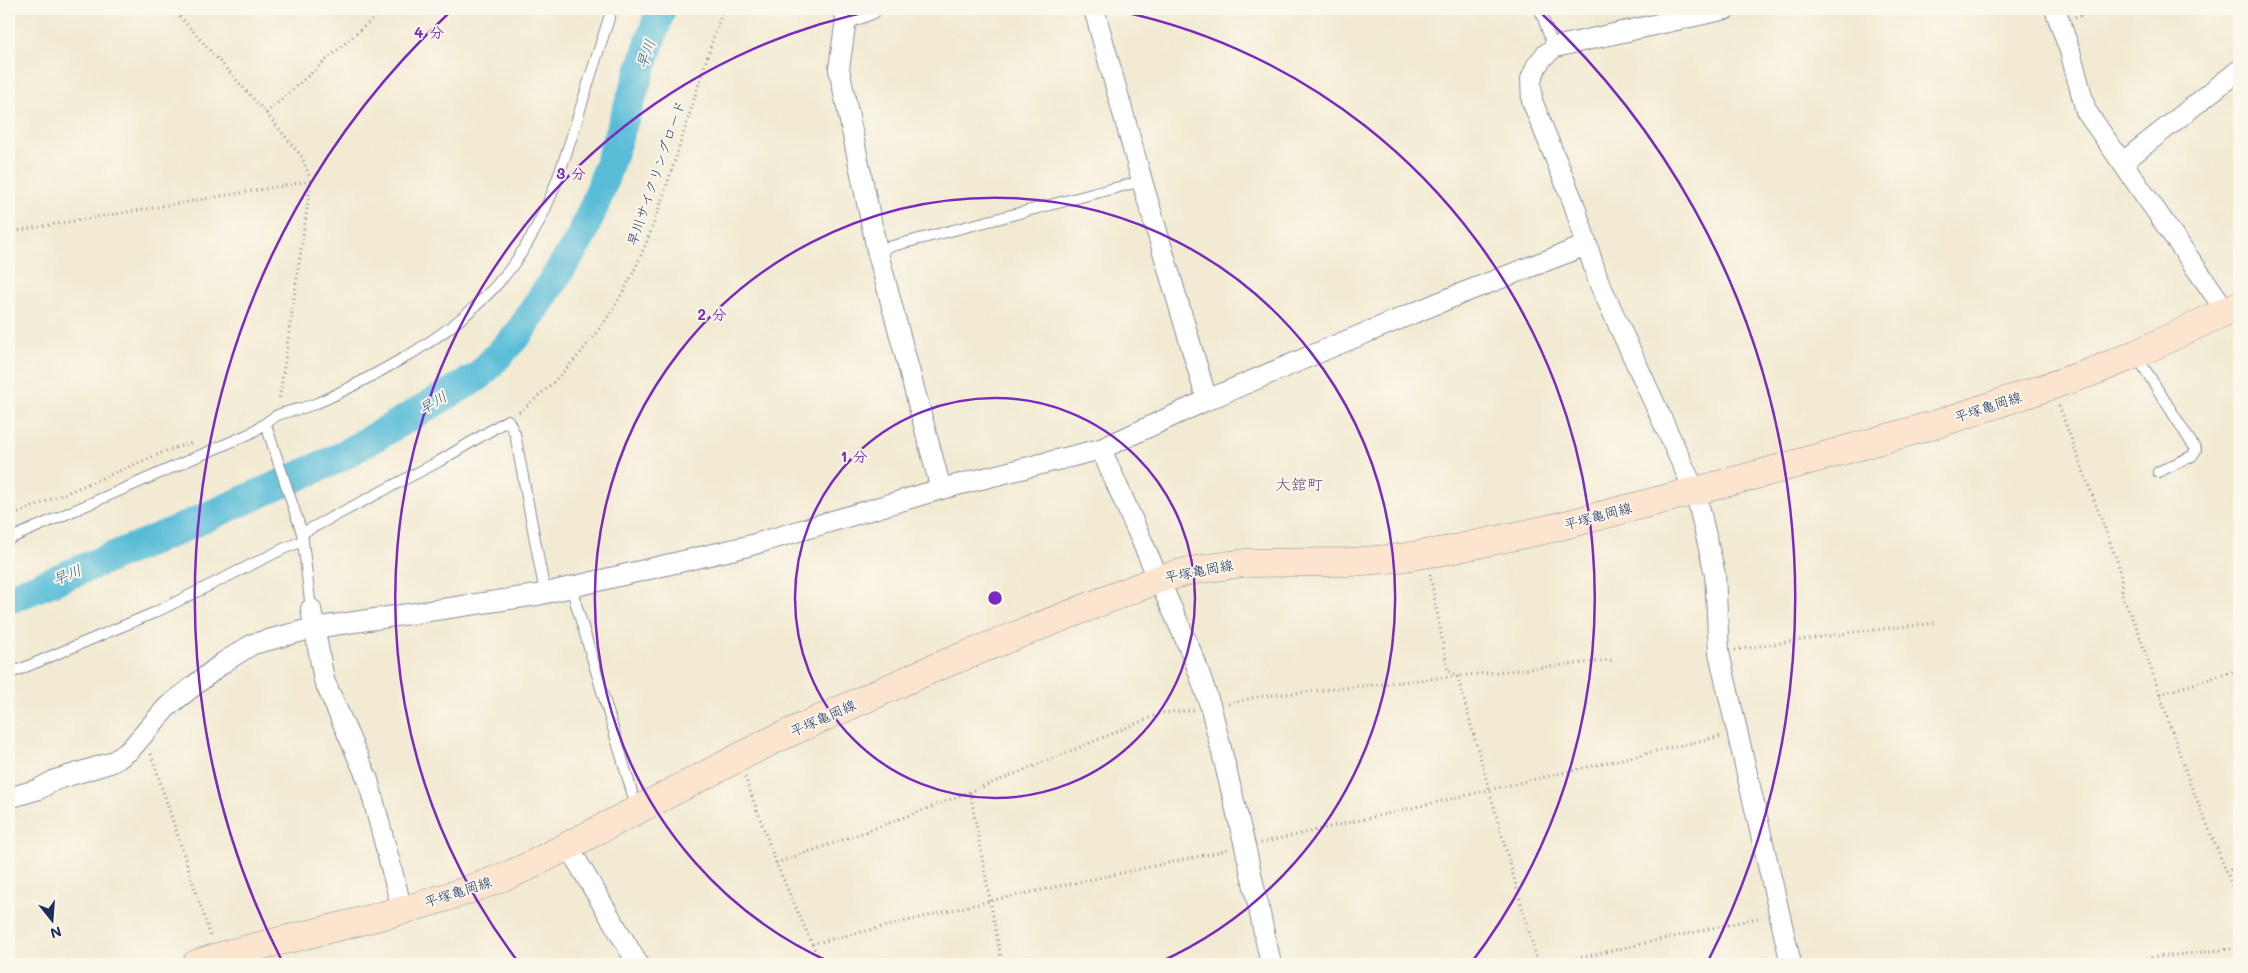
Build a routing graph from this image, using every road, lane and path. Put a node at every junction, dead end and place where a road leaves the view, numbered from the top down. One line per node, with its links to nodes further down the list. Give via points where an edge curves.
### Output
1 (173, 9): 14 (path)
2 (384, 9): 14 (path)
3 (612, 9): 25 (lane, via 547,206 513,265 451,327 414,351 319,402)
4 (723, 9): 26 (path, 早川サイクリングロード, via 664,194 631,276 613,308 559,376)
5 (871, 9): 10 (street)
6 (1094, 9): 16 (street)
7 (1540, 9): 12 (lane)
8 (1726, 9): 12 (street)
9 (2100, 9): 11 (path)
10 (840, 14): 20 (street, via 839,69)
11 (2057, 15): 15 (street, via 2086,111)
12 (1556, 47): 19 (street, via 1537,65 1531,79 1531,95)
13 (2239, 70): 15 (street)
14 (266, 112): 17 (path, via 302,157)
15 (2123, 162): 21 (street)
16 (1142, 181): 20 (lane); 24 (street)
17 (311, 182): 18 (path); 25 (path)
18 (9, 232)
19 (1587, 245): 24 (street, via 1460,294); 32 (street, via 1598,280)
20 (877, 250): 31 (street)
21 (2232, 308): 22 (main road, 平塚亀岡線)
22 (2136, 354): 23 (main road, 平塚亀岡線); 30 (lane, via 2196,450 2192,456)
23 (2051, 386): 32 (main road, 平塚亀岡線, via 1937,424); 47 (path, via 2120,569 2123,598)
24 (1207, 400): 29 (street)
25 (275, 416): 27 (lane)
26 (508, 420): 34 (lane, via 438,462); 39 (lane, via 515,434)
27 (267, 427): 34 (lane); 35 (lane)
28 (196, 441): 33 (path)
29 (1102, 449): 31 (street); 37 (street)
30 (2158, 472)
31 (941, 489): 38 (street, via 748,546)
32 (1695, 491): 37 (main road, 平塚亀岡線, via 1553,528 1450,550 1351,562 1244,563); 42 (street, via 1715,574)
33 (9, 517)
34 (302, 534): 40 (lane); 45 (lane, via 285,548 144,618)
35 (9, 539)
36 (1430, 574): 46 (path, via 1448,671)
37 (1159, 579): 48 (street, via 1195,661); 51 (main road, 平塚亀岡線, via 934,668)
38 (571, 587): 39 (street); 55 (lane)
39 (546, 593): 40 (street)
40 (313, 619): 50 (street, via 295,632 244,648 167,707); 63 (street, via 324,680 368,780)
41 (1938, 622): 42 (path)
42 (1719, 653): 49 (street)
43 (1613, 660): 46 (path)
44 (2239, 670): 47 (path)
45 (9, 674)
46 (1456, 675): 48 (path, via 1256,697); 52 (path)
47 (2160, 694): 60 (path, via 2189,781)
48 (1211, 708): 53 (path, via 1161,713); 57 (street)
49 (1738, 732): 52 (path); 64 (street)
50 (140, 736): 54 (street, via 130,750 110,763); 67 (path, via 147,742)
51 (737, 758): 55 (main road, 平塚亀岡線); 58 (path)
52 (1489, 790): 57 (path); 72 (path)
53 (970, 792): 58 (path); 61 (path)
54 (9, 798)
55 (638, 810): 56 (main road, 平塚亀岡線)
56 (568, 846): 63 (main road, 平塚亀岡線, via 486,884); 68 (street)
57 (1245, 846): 61 (path); 71 (street)
58 (776, 863): 65 (path)
59 (2239, 867): 60 (path)
60 (2225, 871): 62 (path)
61 (990, 901): 65 (path); 70 (path)
62 (2239, 902)
63 (402, 909): 67 (main road, 平塚亀岡線)
64 (1780, 914): 73 (path); 74 (street)
65 (812, 944): 69 (path)
66 (2239, 948): 75 (path)
67 (207, 961)
68 (638, 964)
69 (821, 964)
70 (1002, 964)
71 (1271, 964)
72 (1538, 964)
73 (1552, 964)
74 (1791, 964)
75 (2096, 964)

